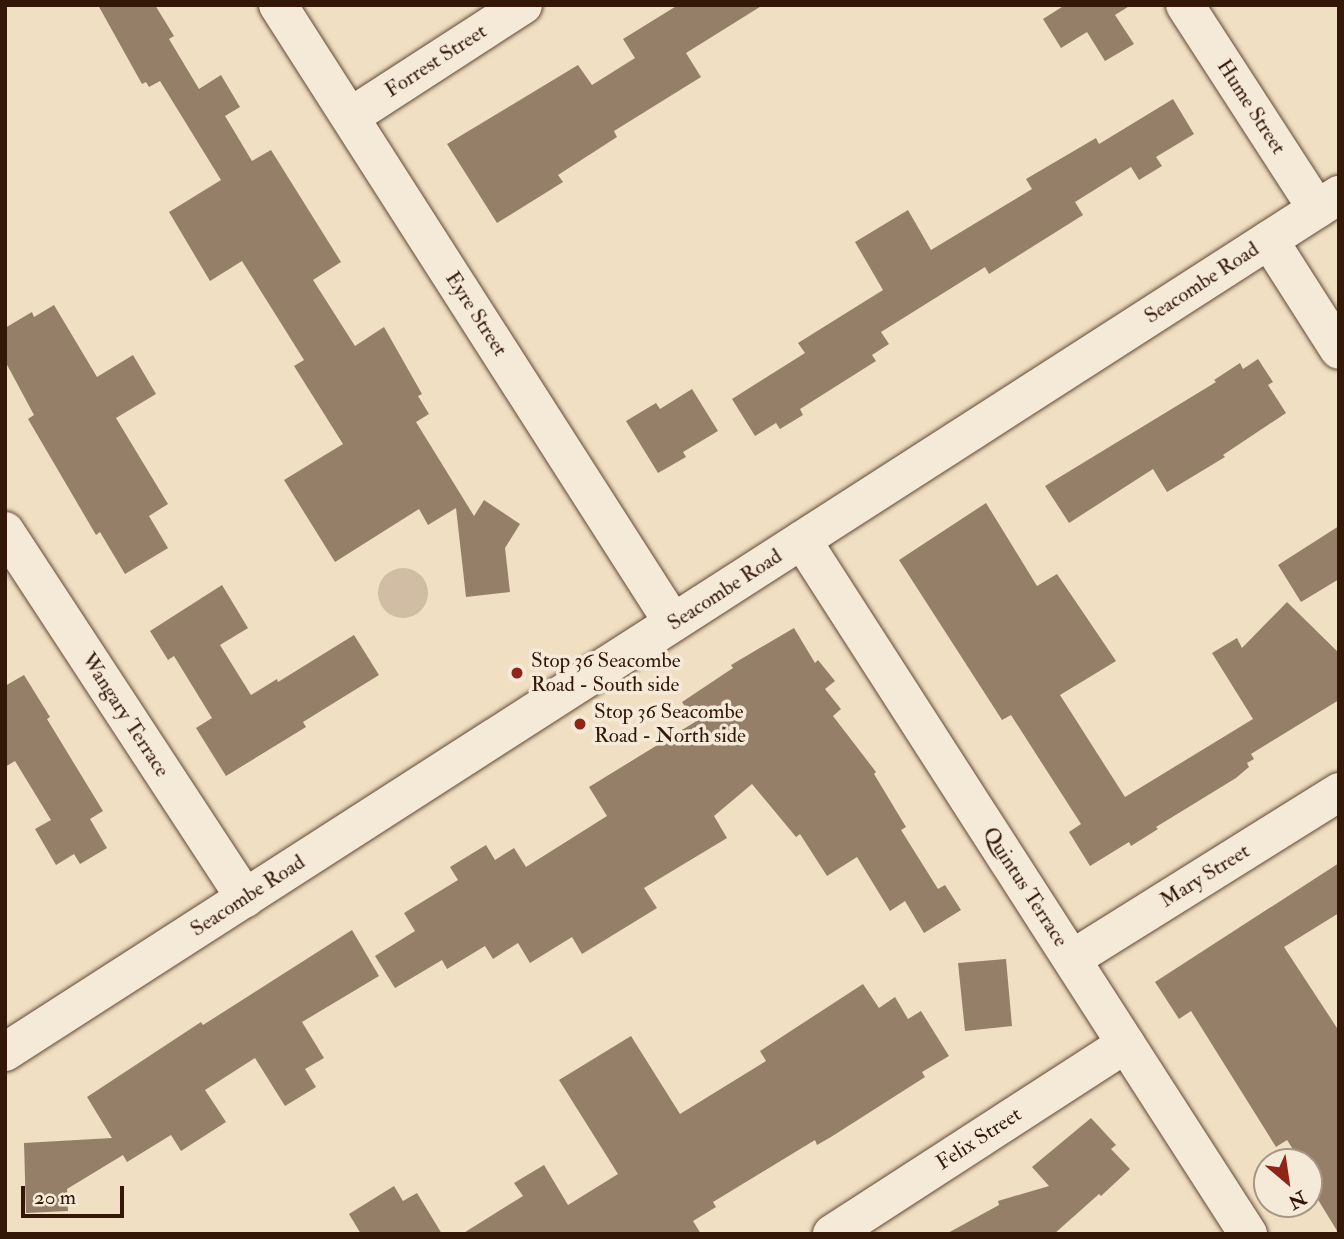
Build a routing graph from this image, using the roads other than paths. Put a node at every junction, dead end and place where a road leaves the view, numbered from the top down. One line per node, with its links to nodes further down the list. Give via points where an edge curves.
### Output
1 (278, 5): 4 (street, Eyre Street)
2 (523, 5): 4 (street, Forrest Street)
3 (1185, 5): 5 (street, Hume Street)
4 (350, 117): 10 (street, Eyre Street)
5 (1328, 202): 6 (street, Seacombe Road)
6 (1269, 240): 7 (street); 9 (street, Seacombe Road)
7 (1339, 350)
8 (5, 531): 12 (street, Wangary Terrace)
9 (802, 540): 10 (street, Seacombe Road); 13 (street, Quintus Terrace)
10 (673, 623): 12 (street, Seacombe Road)
11 (1339, 792): 13 (street, Mary Street)
12 (245, 898): 15 (street, Seacombe Road)
13 (1072, 959): 14 (street, Quintus Terrace)
14 (1126, 1044): 16 (street, Felix Street); 17 (street, Quintus Terrace)
15 (5, 1052)
16 (832, 1234)
17 (1248, 1234)

